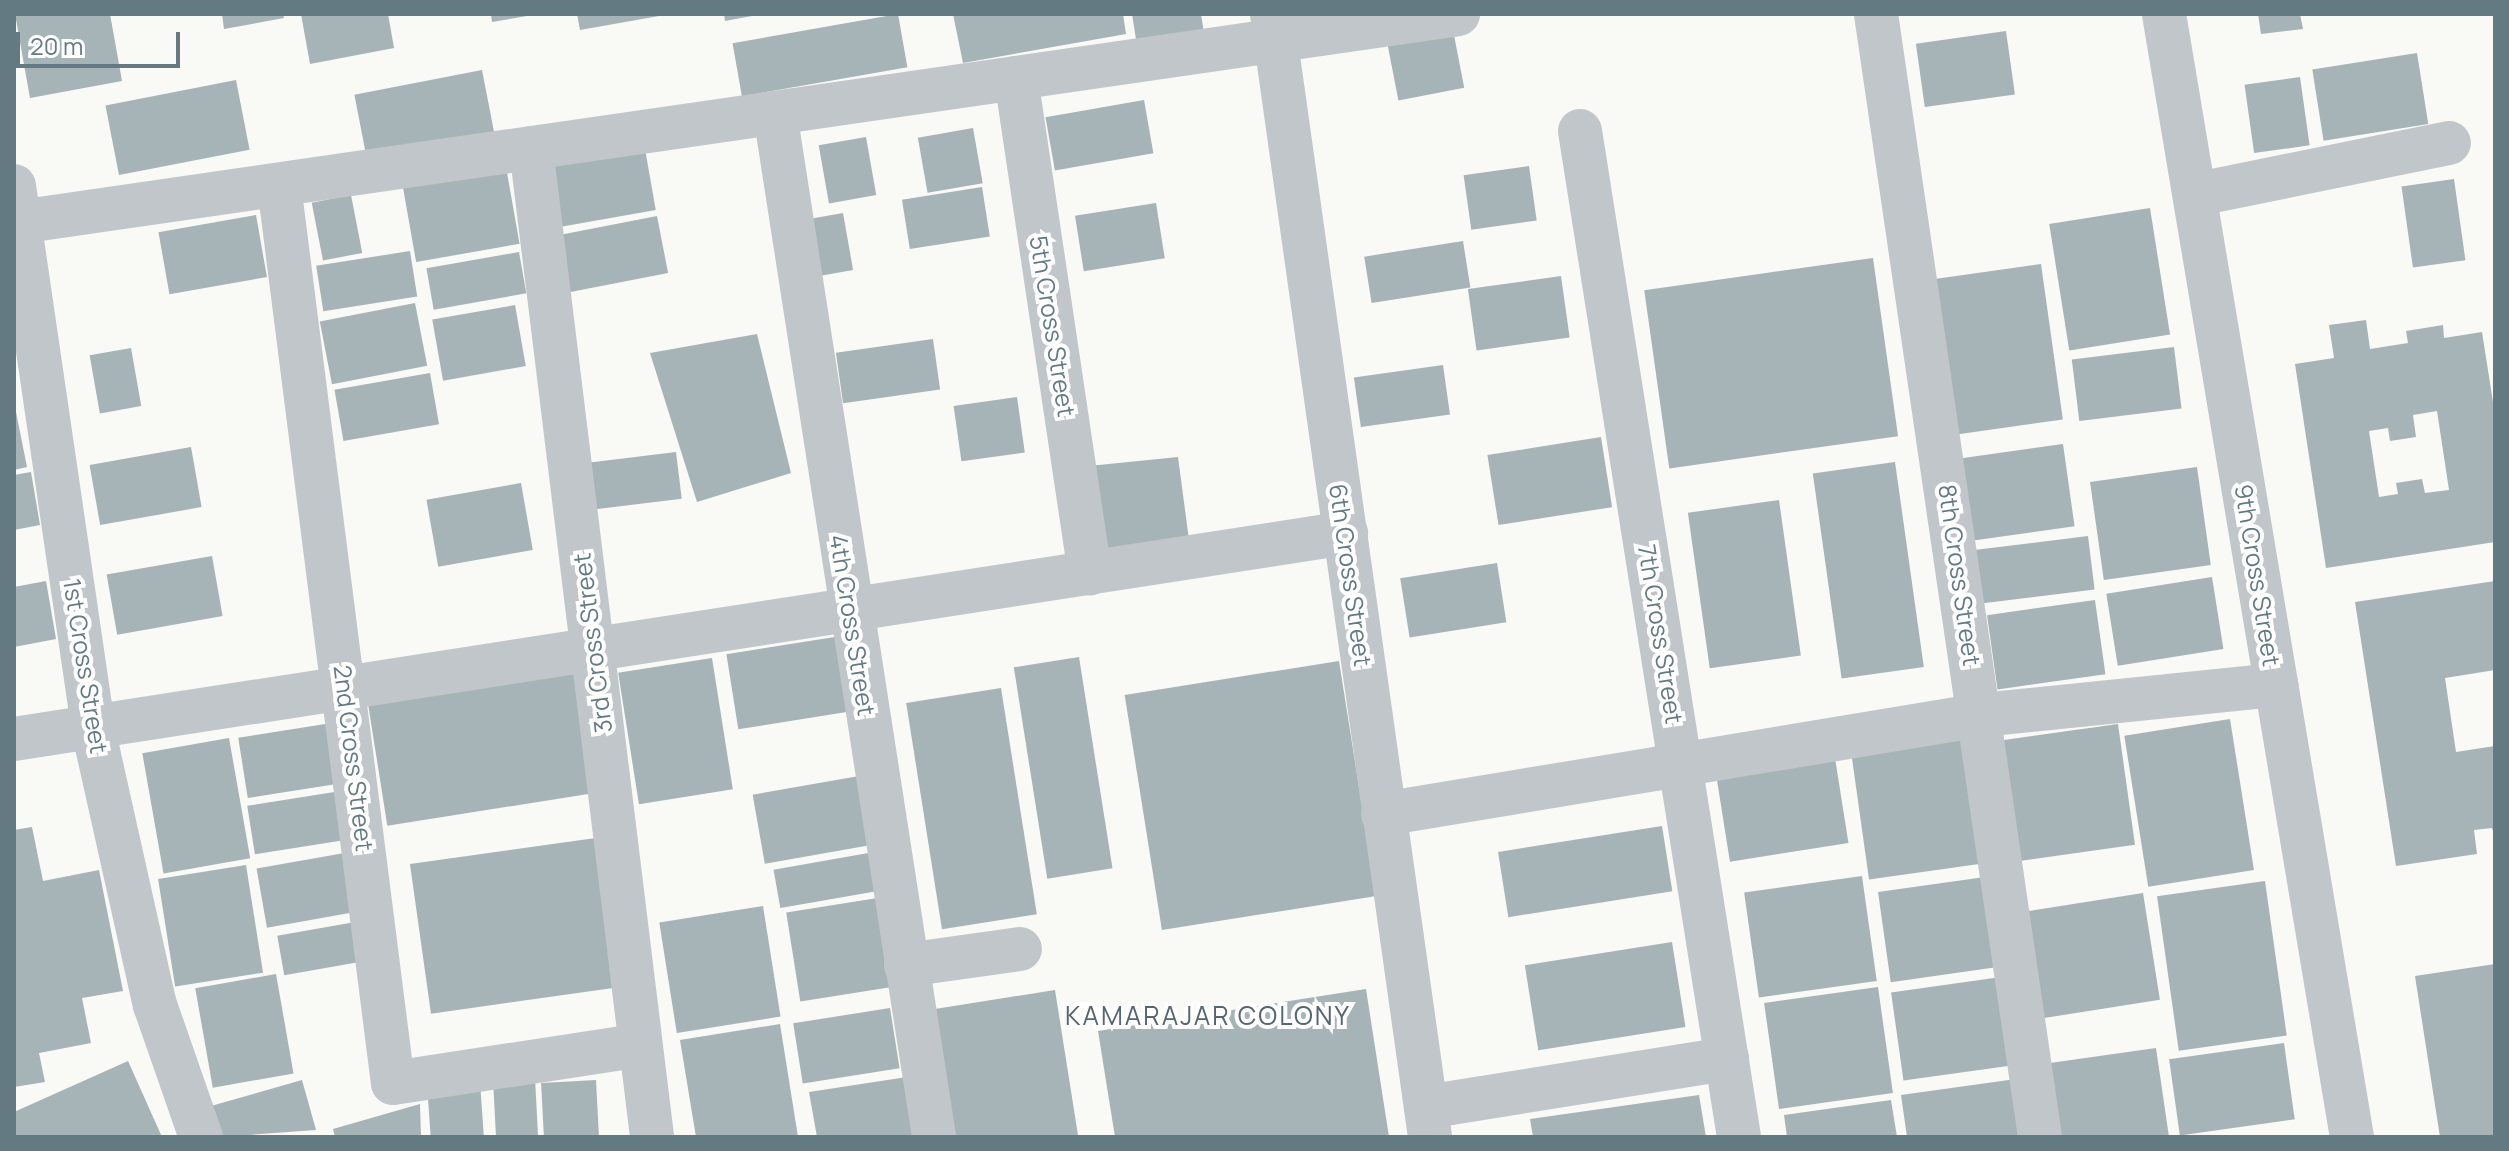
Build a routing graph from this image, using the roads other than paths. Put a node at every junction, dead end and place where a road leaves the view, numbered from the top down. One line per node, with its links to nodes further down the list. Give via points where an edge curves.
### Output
1 (1458, 14): 4 (street)
2 (1876, 14): 19 (street, 8th Cross Street)
3 (2164, 14): 11 (street, 9th Cross Street)
4 (1274, 27): 5 (street); 13 (street, 6th Cross Street)
5 (1016, 78): 6 (street); 14 (street, 5th Cross Street)
6 (775, 113): 9 (street); 15 (street, 4th Cross Street)
7 (1580, 131): 22 (street, 7th Cross Street)
8 (2449, 143): 11 (street)
9 (531, 148): 10 (street); 16 (street, 3rd Cross Street)
10 (279, 185): 12 (street); 18 (street, 2nd Cross Street)
11 (2198, 194): 17 (street, 9th Cross Street)
12 (17, 204): 20 (street, 1st Cross Street)
13 (1346, 533): 14 (street); 23 (street, 6th Cross Street)
14 (1090, 574): 15 (street)
15 (851, 612): 16 (street); 25 (street, 4th Cross Street)
16 (593, 653): 18 (street); 26 (street, 3rd Cross Street)
17 (2276, 685): 19 (street); 34 (street, 9th Cross Street)
18 (346, 693): 20 (street); 26 (street, 2nd Cross Street, via 393,1083)
19 (1981, 715): 22 (street); 33 (street, 8th Cross Street)
20 (94, 733): 21 (street); 29 (street, 1st Cross Street, via 155,1005)
21 (14, 739)
22 (1682, 763): 23 (street); 27 (street, 7th Cross Street)
23 (1383, 814): 28 (street, 6th Cross Street)
24 (1020, 949): 25 (street)
25 (906, 965): 31 (street, 4th Cross Street)
26 (640, 1045): 30 (street, 3rd Cross Street)
27 (1727, 1059): 28 (street); 32 (street, 7th Cross Street)
28 (1428, 1122)
29 (201, 1137)
30 (652, 1137)
31 (934, 1137)
32 (1739, 1137)
33 (2040, 1137)
34 (2352, 1137)

